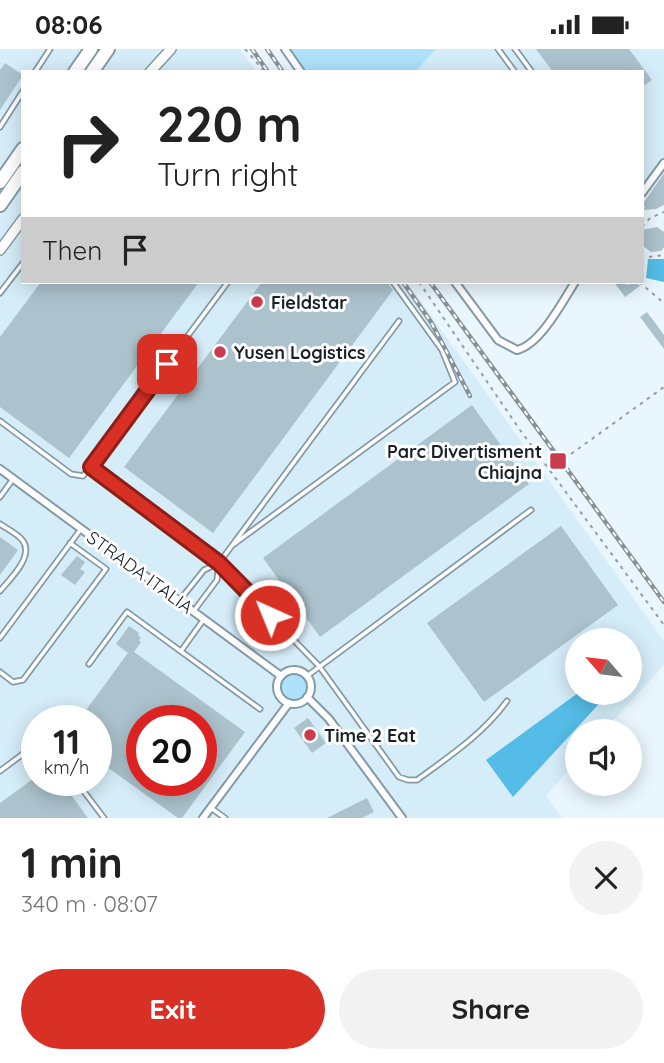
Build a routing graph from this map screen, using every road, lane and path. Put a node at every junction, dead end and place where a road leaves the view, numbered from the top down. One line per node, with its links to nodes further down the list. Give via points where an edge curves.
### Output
1 (50, 49): 9 (lane)
2 (108, 49): 11 (highway)
3 (171, 49): 12 (main road)
4 (245, 49): 13 (path)
5 (285, 49): 14 (street)
6 (498, 49): 15 (lane)
7 (515, 49): 16 (lane)
8 (87, 54): 10 (highway)
9 (36, 70)
10 (75, 70)
11 (93, 70)
12 (152, 70)
13 (263, 70)
14 (300, 70)
15 (514, 70)
16 (531, 70)
17 (21, 95): 18 (lane)
18 (0, 127)
19 (21, 141): 22 (highway)
20 (21, 152): 24 (highway)
21 (664, 163): 25 (street)
22 (0, 170)
23 (21, 175): 26 (highway)
24 (0, 182)
25 (644, 190)
26 (0, 205)
27 (663, 212): 28 (path); 30 (path)
28 (664, 219)
29 (21, 222): 31 (main road)
30 (644, 225)
31 (0, 250)
32 (664, 255): 33 (path)
33 (649, 257)
34 (21, 266): 41 (lane)
35 (227, 284): 47 (lane)
36 (394, 284): 55 (lane, via 442,350 455,382)
37 (420, 284): 61 (path, via 520,430)
38 (456, 284): 39 (street, via 498,340 517,350 538,335)
39 (574, 284)
40 (641, 284): 42 (path)
41 (0, 293)
42 (664, 303)
43 (399, 321): 55 (lane)
44 (664, 387): 46 (path)
45 (0, 421): 47 (lane, via 74,476)
46 (571, 454)
47 (91, 467): 56 (lane)
48 (0, 470): 49 (street, STRADA ITALIA)
49 (13, 479): 50 (lane); 53 (street, STRADA ITALIA)
50 (0, 496)
51 (531, 510): 65 (lane)
52 (0, 524): 57 (lane, via 23,540 26,548 23,560)
53 (81, 529): 54 (lane); 58 (street, STRADA ITALIA)
54 (71, 543): 62 (lane); 66 (lane, via 106,569 23,680 13,682)
55 (234, 544): 56 (lane)
56 (219, 563): 58 (lane, via 204,570); 59 (lane, via 217,580); 65 (lane)
57 (0, 591)
58 (179, 601): 59 (street, STRADA ITALIA)
59 (193, 611): 60 (street, STRADA ITALIA)
60 (204, 619): 63 (lane); 68 (street, STRADA ITALIA)
61 (664, 625)
62 (0, 638)
63 (181, 651): 64 (lane, via 127,612); 72 (lane)
64 (89, 664)
65 (320, 666): 67 (lane); 70 (lane, via 397,774 408,780 417,780 462,748)
66 (0, 672)
67 (307, 675): 68 (street, via 294,670); 69 (street, via 311,689)
68 (281, 676): 71 (street, via 278,689)
69 (307, 698): 71 (street); 80 (street)
70 (507, 701)
71 (289, 703): 76 (street)
72 (260, 709)
73 (21, 755): 74 (lane)
74 (0, 771)
75 (87, 796): 77 (lane)
76 (211, 808): 78 (street); 79 (lane)
77 (104, 818)
78 (203, 818)
79 (225, 818)
80 (402, 818)

